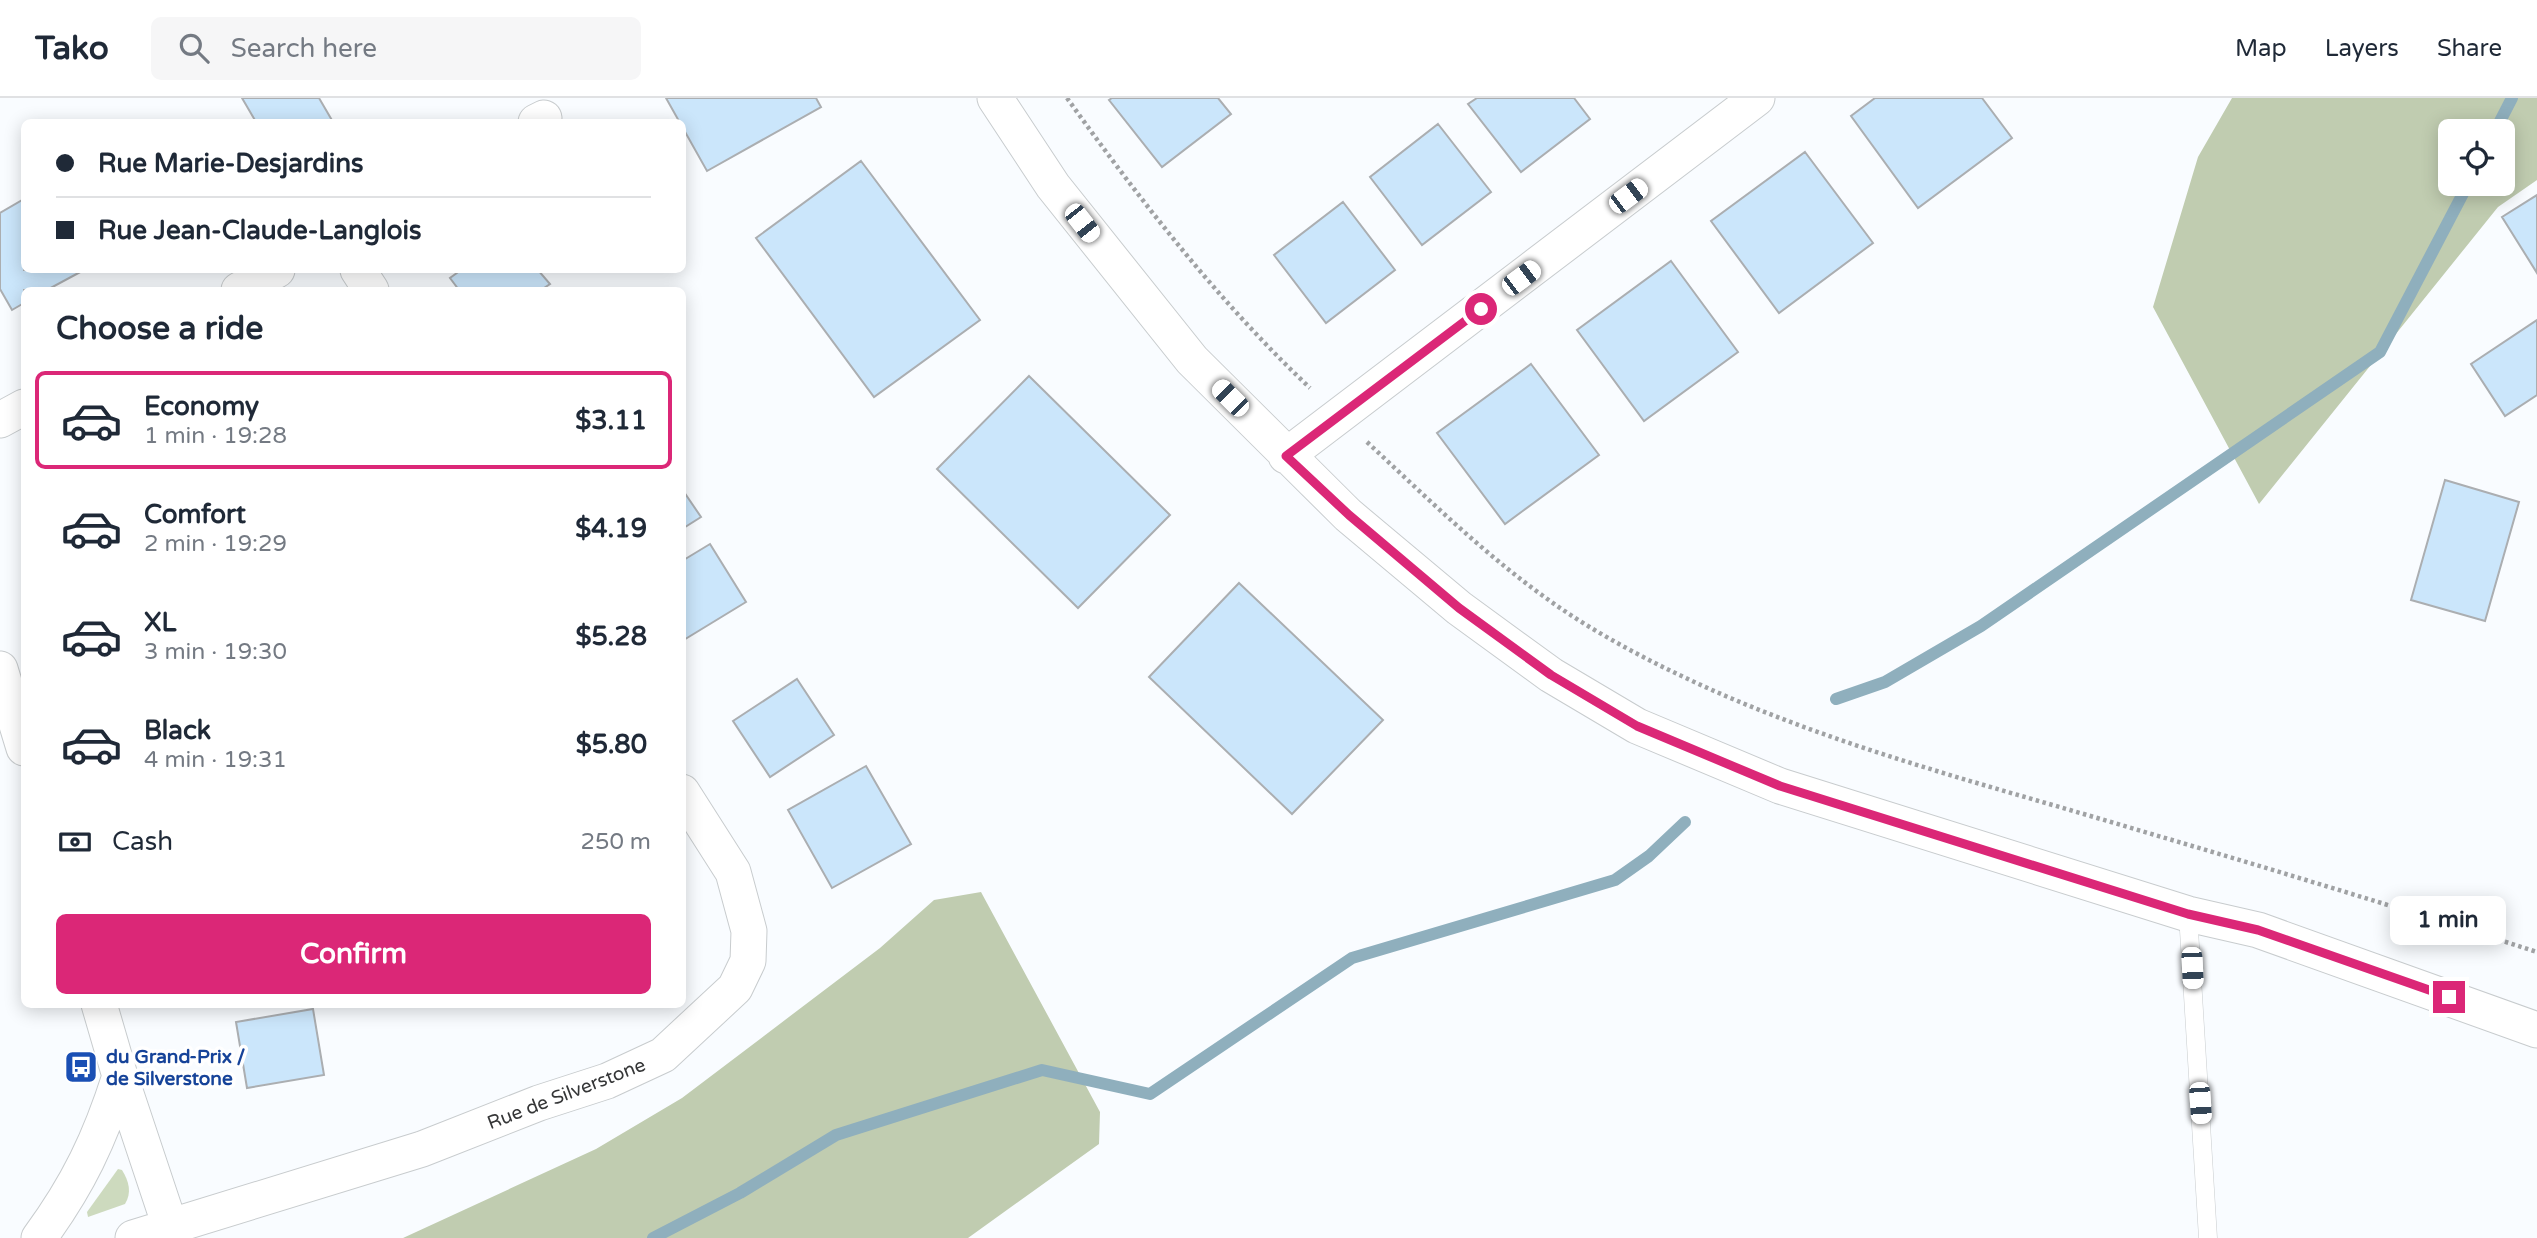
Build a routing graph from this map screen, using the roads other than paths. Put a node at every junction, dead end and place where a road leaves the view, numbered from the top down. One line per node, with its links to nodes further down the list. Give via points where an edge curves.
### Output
1 (995, 98): 7 (street, via 1053,186 1125,280 1192,360)
2 (1757, 98): 7 (street)
3 (271, 273): 4 (street)
4 (245, 287)
5 (21, 409): 6 (street)
6 (0, 420)
7 (1286, 456): 11 (street, via 1459,608 1551,675 1637,726 1780,786)
8 (0, 668): 9 (street)
9 (21, 738)
10 (686, 798): 15 (street, Rue de Silverstone, via 733,872 748,931 748,961 735,988 663,1055 607,1081 422,1149)
11 (2188, 914): 13 (street, via 2258,930); 18 (lane)
12 (100, 1008): 14 (street)
13 (2537, 1030)
14 (120, 1076): 15 (street); 16 (street, via 85,1169)
15 (171, 1231): 17 (street, Rue de Silverstone)
16 (39, 1238)
17 (132, 1238)
18 (2208, 1238)

